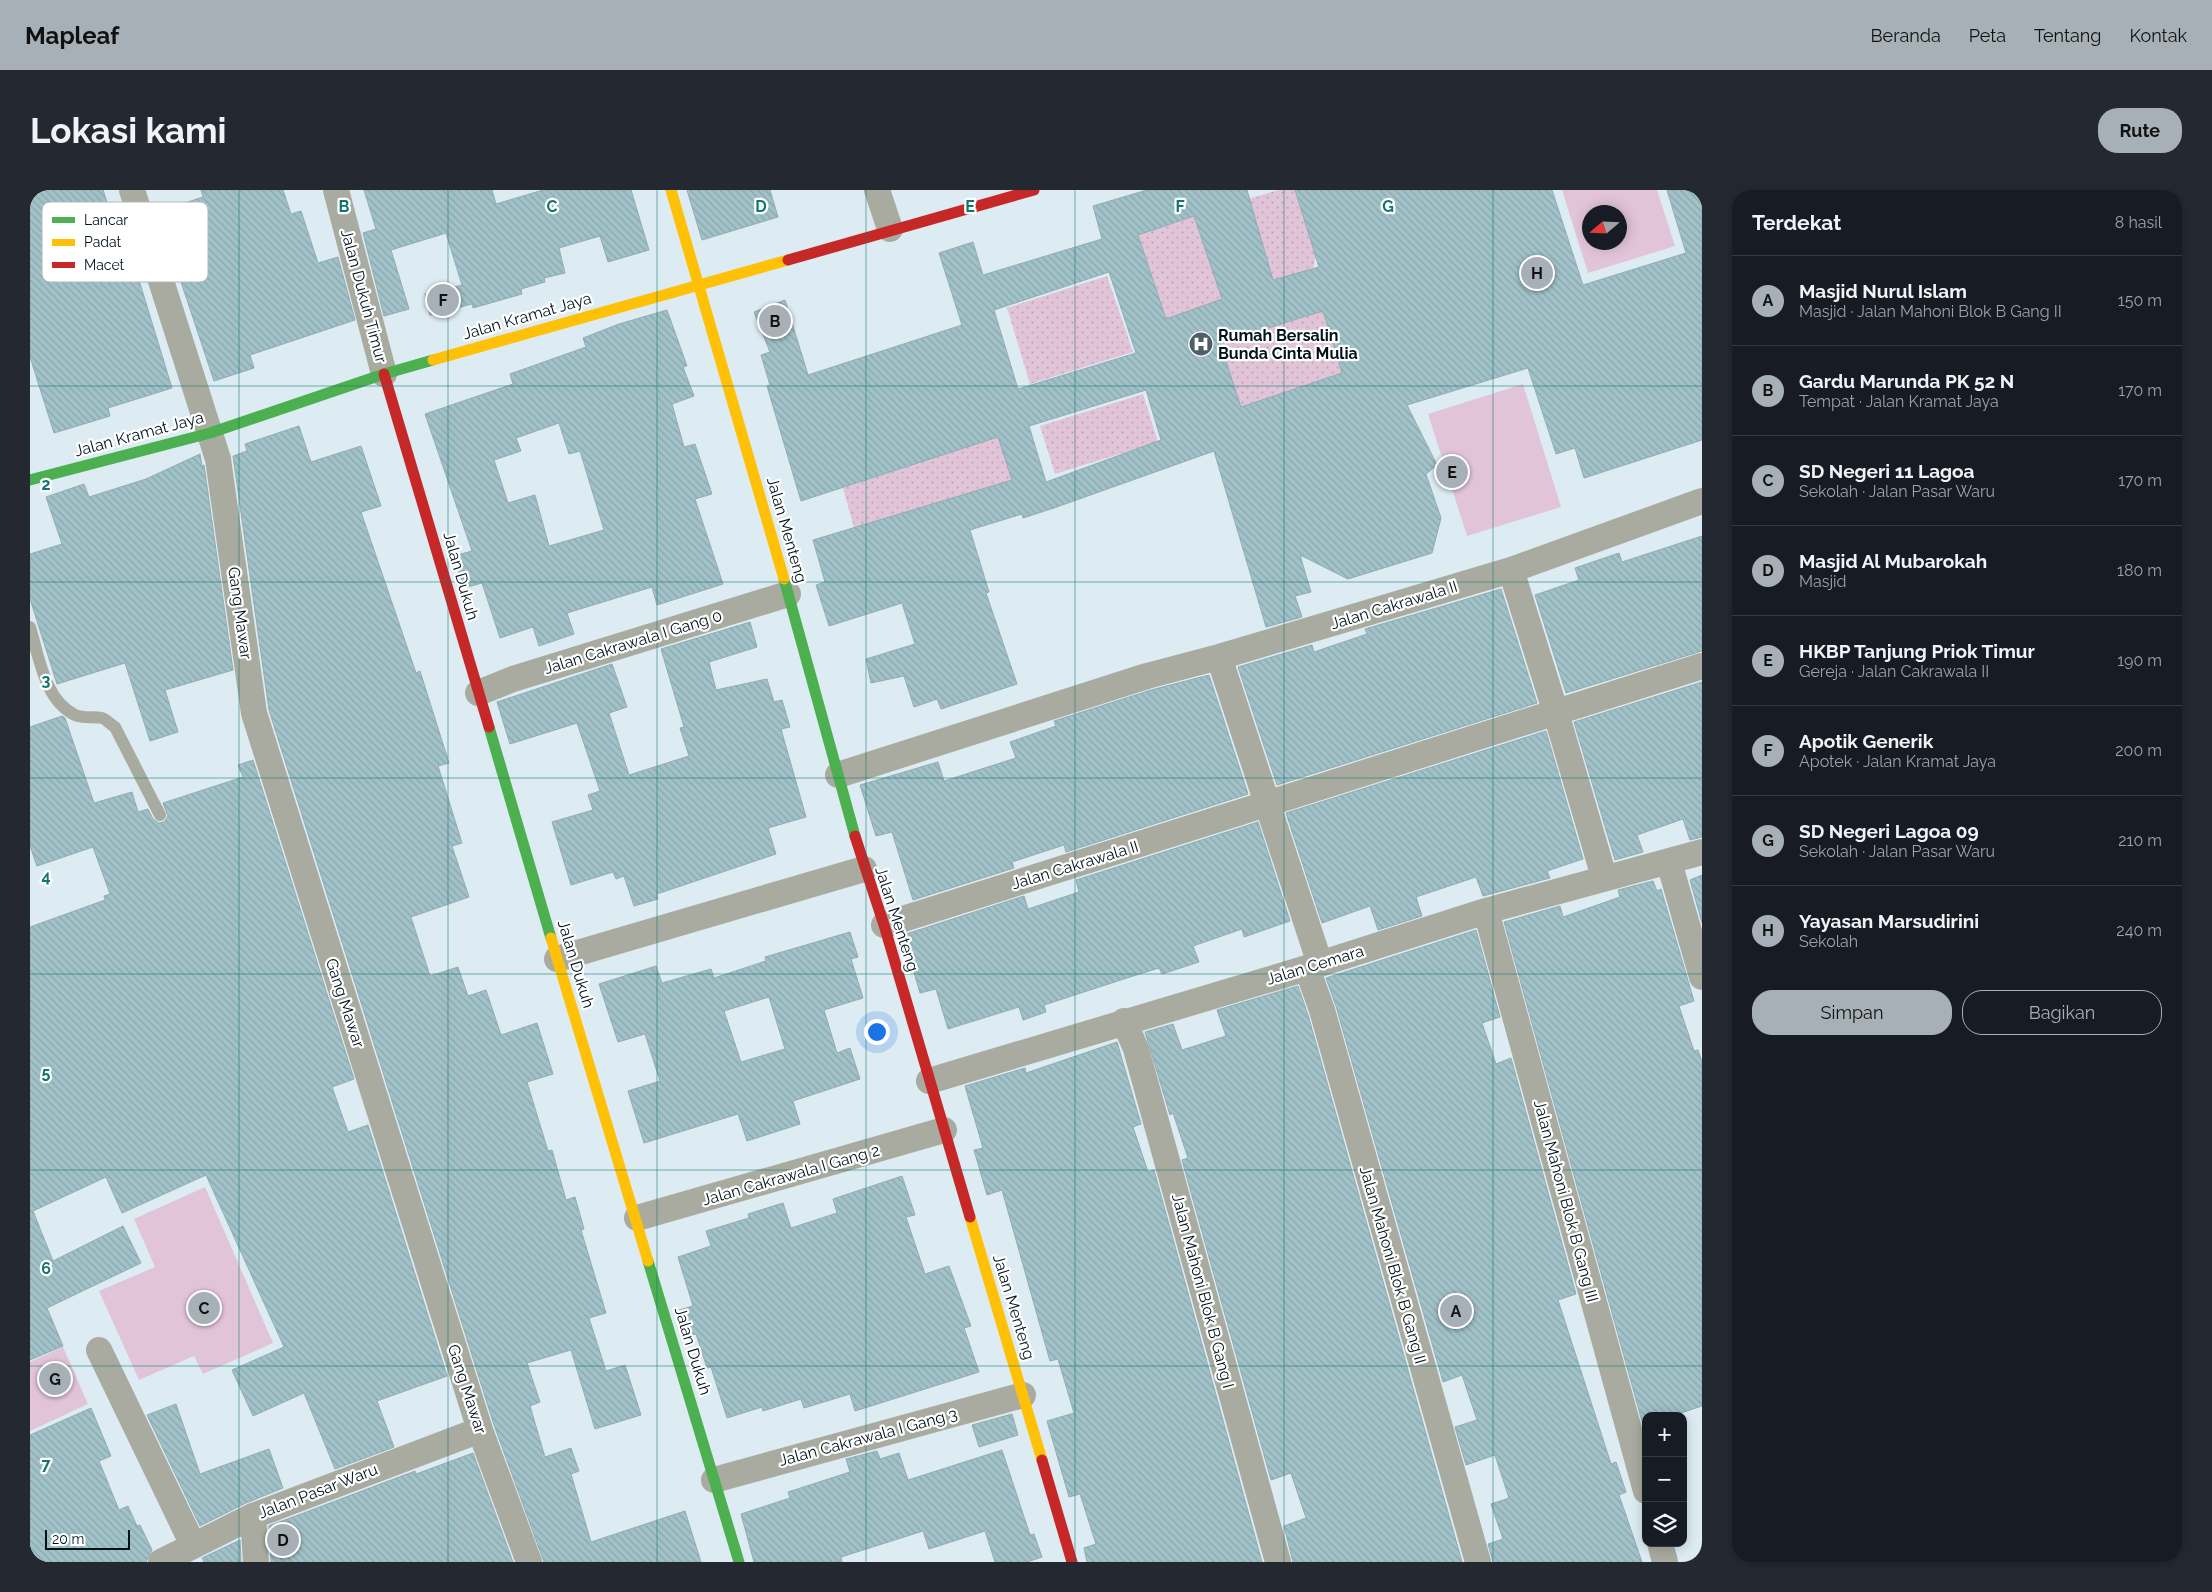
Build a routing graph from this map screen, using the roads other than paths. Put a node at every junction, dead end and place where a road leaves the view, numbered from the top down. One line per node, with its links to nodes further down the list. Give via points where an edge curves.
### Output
1 (132, 190): 6 (street, Gang Mawar)
2 (336, 190): 10 (street, Jalan Dukuh Timur)
3 (671, 190): 9 (street, Jalan Menteng)
4 (877, 190): 7 (street)
5 (1034, 190): 7 (street, Jalan Kramat Jaya)
6 (136, 202)
7 (890, 229): 9 (street, Jalan Kramat Jaya)
8 (162, 282): 11 (street, Gang Mawar)
9 (698, 284): 10 (street, Jalan Kramat Jaya); 15 (street, Jalan Menteng)
10 (384, 374): 11 (street, Jalan Kramat Jaya); 19 (street, Jalan Dukuh)
11 (210, 433): 12 (street, Jalan Kramat Jaya); 39 (street, Gang Mawar, via 218,458 254,713)
12 (30, 480)
13 (1702, 501): 14 (street, Jalan Cakrawala II)
14 (1511, 570): 17 (street, Jalan Cakrawala II); 20 (street)
15 (788, 594): 19 (street, Jalan Cakrawala I Gang 0, via 513,679); 21 (street, Jalan Menteng)
16 (30, 627): 23 (lane, via 49,688 74,714 103,718 115,728)
17 (1219, 657): 21 (street, Jalan Cakrawala II, via 1147,676); 22 (street)
18 (1702, 666): 20 (street, Jalan Cakrawala II)
19 (478, 693): 30 (street, Jalan Dukuh)
20 (1556, 713): 22 (street, Jalan Cakrawala II); 27 (street)
21 (838, 775): 26 (street, Jalan Menteng)
22 (1267, 805): 29 (street, Jalan Cakrawala II); 31 (street)
23 (160, 815)
24 (1702, 852): 25 (street, Jalan Cemara)
25 (1669, 862): 27 (street, Jalan Cemara); 32 (street)
26 (864, 869): 29 (street, Jalan Menteng); 30 (street)
27 (1604, 877): 28 (street, Jalan Cemara)
28 (1486, 911): 31 (street, Jalan Cemara); 40 (street, Jalan Mahoni Blok B Gang III)
29 (884, 925): 34 (street, Jalan Menteng)
30 (557, 959): 36 (street, Jalan Dukuh)
31 (1314, 966): 33 (street, Jalan Cemara); 51 (street, Jalan Mahoni Blok B Gang II, via 1322,1010)
32 (1702, 977)
33 (1124, 1021): 34 (street, Jalan Cemara); 50 (street, Jalan Mahoni Blok B Gang I, via 1136,1048)
34 (929, 1081): 35 (street, Jalan Menteng)
35 (944, 1130): 36 (street, Jalan Cakrawala I Gang 2); 38 (street, Jalan Menteng)
36 (637, 1218): 41 (street, Jalan Dukuh)
37 (99, 1350): 43 (street)
38 (1023, 1395): 41 (street, Jalan Cakrawala I Gang 3); 49 (street, Jalan Menteng)
39 (480, 1430): 42 (street, Jalan Pasar Waru); 47 (street, Gang Mawar)
40 (1642, 1476)
41 (714, 1480): 48 (street, Jalan Dukuh)
42 (253, 1516): 43 (street, Jalan Pasar Waru); 46 (street)
43 (193, 1545): 45 (street, Jalan Pasar Waru)
44 (1661, 1547): 52 (street)
45 (161, 1562)
46 (256, 1562)
47 (529, 1562)
48 (739, 1562)
49 (1072, 1562)
50 (1278, 1562)
51 (1478, 1562)
52 (1665, 1562)

